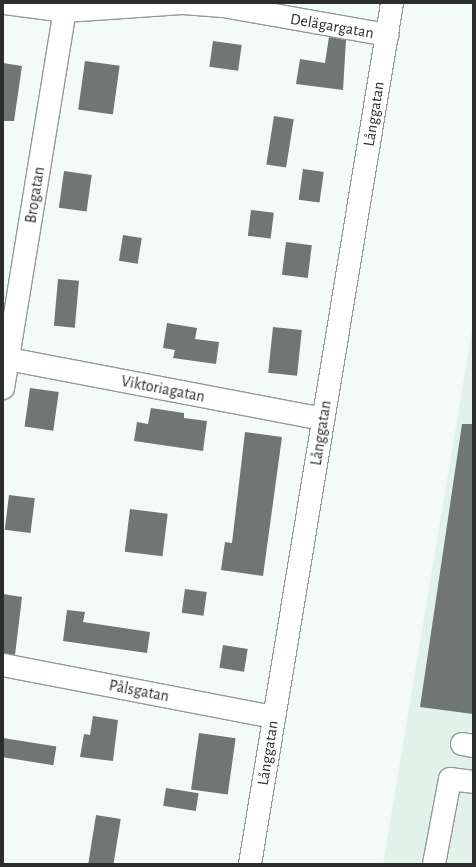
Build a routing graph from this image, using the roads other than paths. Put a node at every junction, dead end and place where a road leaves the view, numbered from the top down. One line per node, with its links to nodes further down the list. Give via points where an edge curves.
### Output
1 (5, 3): 4 (street, Delägargatan)
2 (183, 3): 4 (street, Delägargatan); 5 (street, Delägargatan, via 223,6)
3 (392, 3): 5 (street, Långgatan)
4 (65, 7): 6 (street, Brogatan)
5 (387, 35): 8 (street, Långgatan)
6 (5, 359): 7 (street, Brogatan); 8 (street, Viktoriagatan)
7 (3, 388)
8 (323, 419): 10 (street, Långgatan)
9 (3, 665): 10 (street, Pålsgatan)
10 (274, 717): 12 (street, Långgatan)
11 (473, 782): 13 (street, via 450,779)
12 (250, 864)
13 (434, 864)

